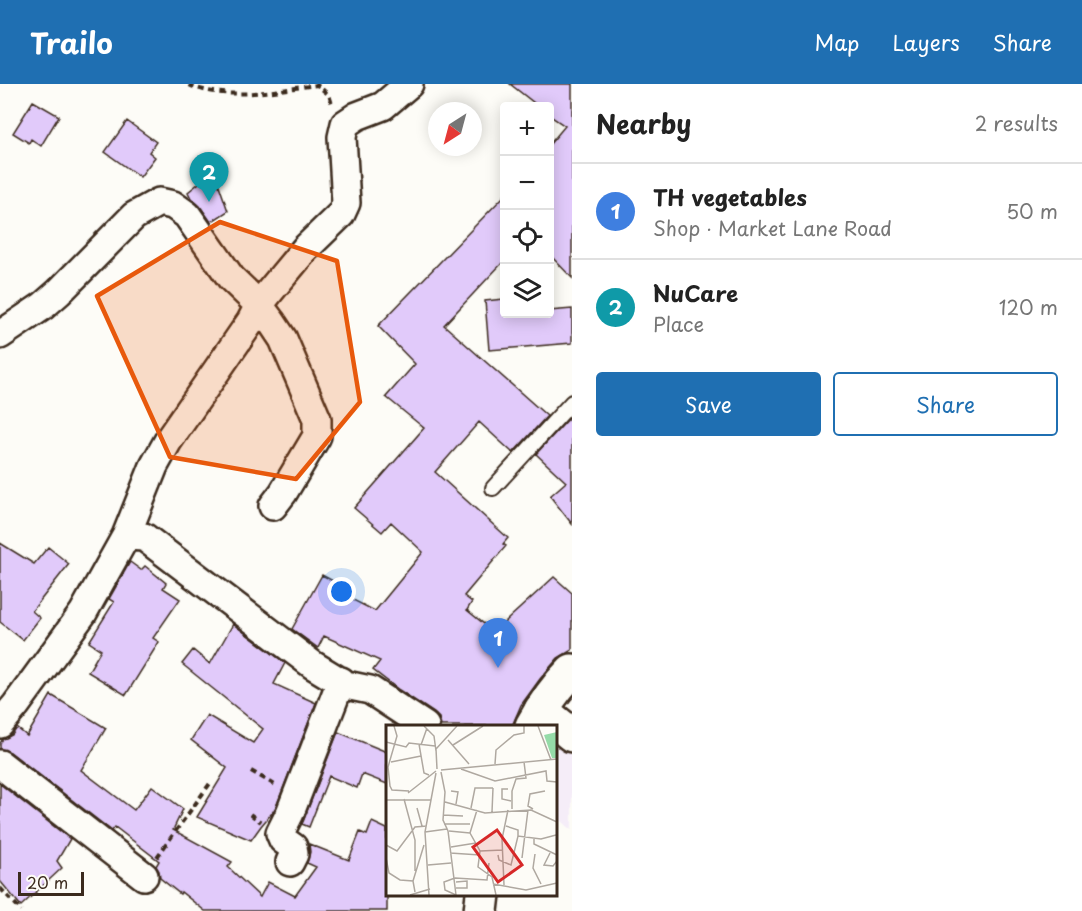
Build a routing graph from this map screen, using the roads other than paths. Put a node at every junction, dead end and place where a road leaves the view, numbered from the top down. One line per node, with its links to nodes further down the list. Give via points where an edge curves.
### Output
1 (409, 84): 2 (street, via 383,106 345,124 342,137 346,203)
2 (259, 305): 3 (street, via 231,278 187,215 173,205 159,202 134,216 43,306); 6 (street, via 283,339 317,419 317,436); 7 (street, via 168,441)
3 (0, 335)
4 (572, 402): 5 (lane)
5 (493, 488)
6 (273, 506)
7 (126, 536): 9 (street, via 144,537 313,665); 11 (street, via 83,613)
8 (572, 671): 10 (main road)
9 (341, 681): 12 (street, via 370,690); 17 (street, via 280,833 293,847)
10 (536, 718): 13 (main road)
11 (0, 724)
12 (423, 725)
13 (551, 725)
14 (557, 728): 15 (main road)
15 (572, 735)
16 (0, 764): 18 (street)
17 (290, 862)
18 (144, 876)
19 (483, 896): 20 (main road)
20 (481, 911)

